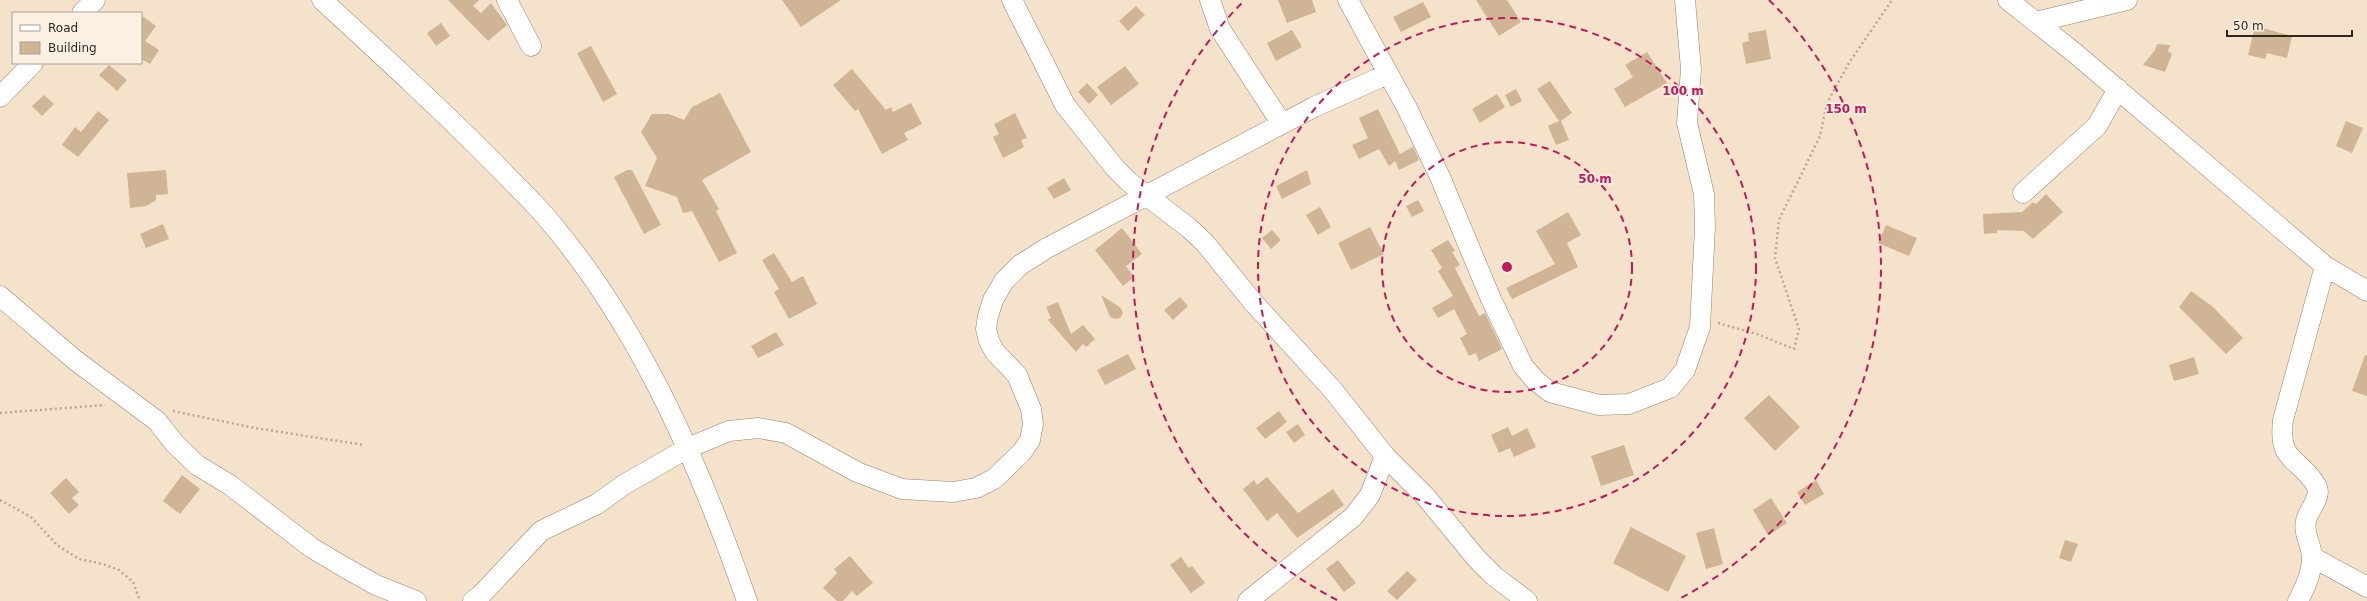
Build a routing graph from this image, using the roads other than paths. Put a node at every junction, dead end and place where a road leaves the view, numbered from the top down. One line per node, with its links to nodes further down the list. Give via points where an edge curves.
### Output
1 (95, 0): 10 (street)
2 (322, 0): 23 (street, via 468,136 550,221 601,289)
3 (507, 0): 12 (street)
4 (1012, 0): 19 (street, via 1065,105 1114,168)
5 (1210, 0): 17 (street, via 1220,29)
6 (1348, 0): 14 (street)
7 (1685, 0): 14 (street, via 1691,68 1687,123 1704,194 1705,227 1700,321 1685,370 1670,388 1629,404 1599,405 1550,392 1536,380 1520,360 1491,299 1440,177)
8 (2008, 0): 11 (street)
9 (2127, 0): 11 (street)
10 (83, 12)
11 (2036, 22): 15 (street)
12 (531, 46)
13 (33, 64): 16 (street)
14 (1388, 74): 17 (street)
15 (2118, 89): 18 (street, via 2096,126); 20 (street)
16 (0, 97)
17 (1282, 124): 19 (street)
18 (2023, 193)
19 (1146, 195): 23 (street, via 1020,265 1004,281 993,300 987,322 989,341 1017,375 1031,409 1033,424 1030,440 1022,452 994,479 976,488 953,492 902,489 857,472 786,433 758,428 729,431); 24 (street, via 1205,243 1252,301 1332,389)
20 (2325, 266): 21 (street); 25 (street, via 2283,420 2281,437 2288,456 2316,485 2318,491 2305,528)
21 (2367, 291)
22 (0, 296): 27 (street, via 75,360 157,421 196,465 230,485 312,548 376,585)
23 (688, 448): 28 (street, via 625,484 597,504 541,531); 29 (street)
24 (1385, 456): 30 (street, via 1370,495 1352,516); 31 (street, via 1426,498 1476,558 1494,576)
25 (2312, 557): 26 (street); 32 (street, via 2306,586)
26 (2367, 587)
27 (416, 601)
28 (473, 601)
29 (747, 601)
30 (1248, 601)
31 (1527, 601)
32 (2298, 601)

